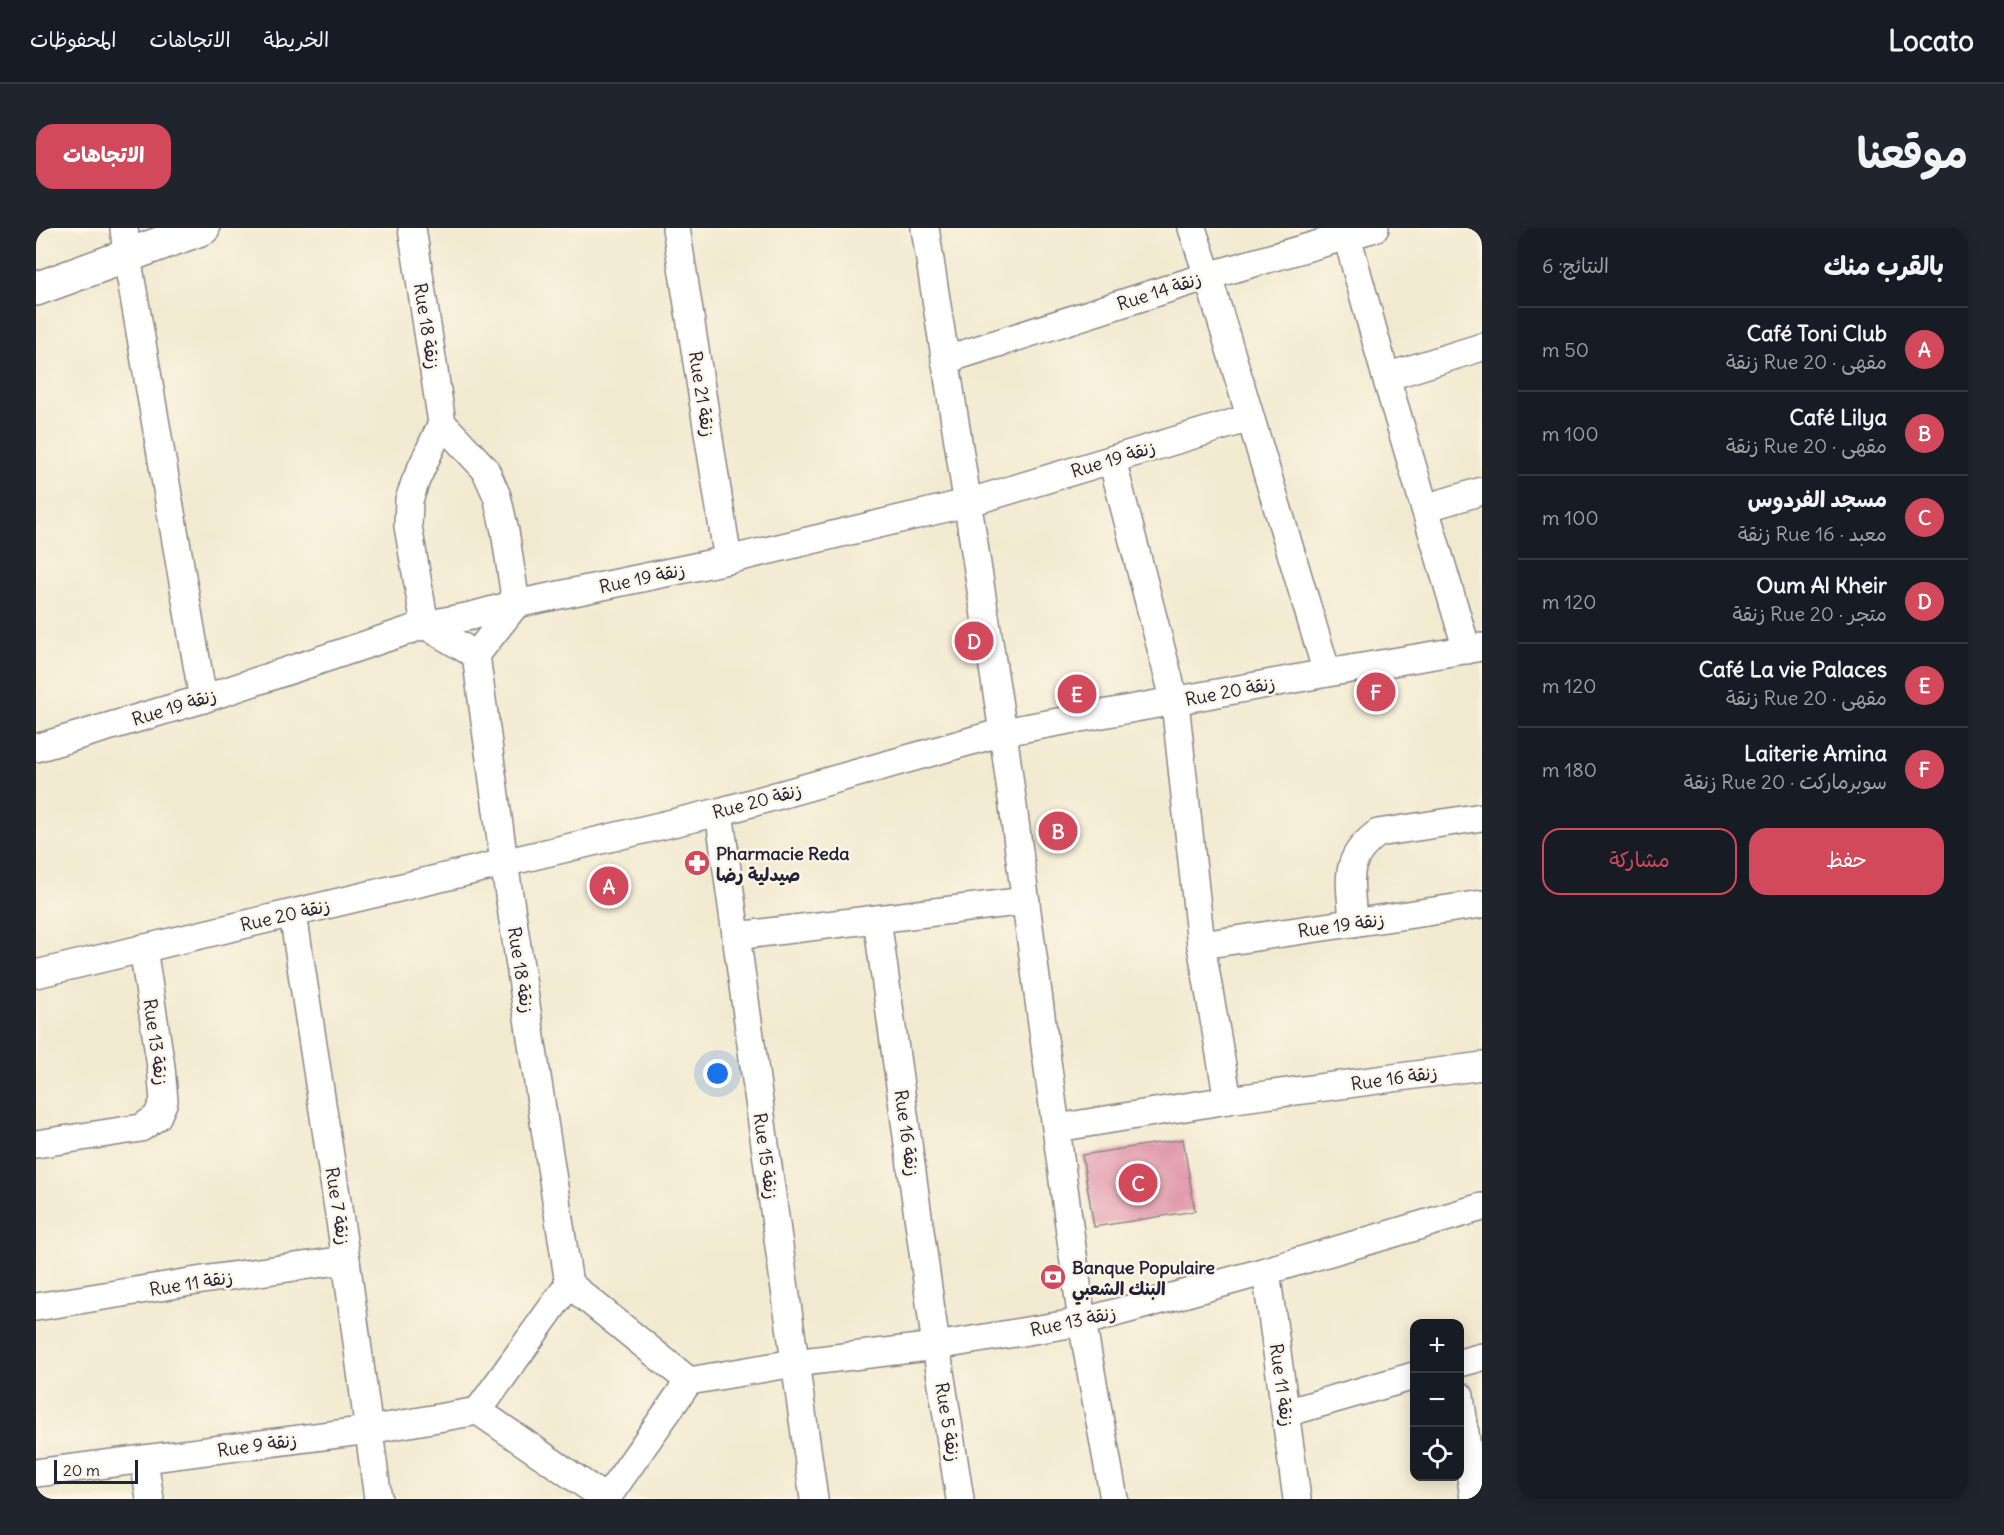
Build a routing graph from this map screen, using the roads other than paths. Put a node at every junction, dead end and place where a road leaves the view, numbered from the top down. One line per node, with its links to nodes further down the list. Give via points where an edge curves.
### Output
1 (203, 228): 8 (street)
2 (412, 228): 15 (street, Rue 18 زنقة)
3 (676, 228): 20 (street, Rue 21 زنقة)
4 (925, 228): 12 (street)
5 (1192, 228): 9 (street)
6 (1375, 228): 7 (street, Rue 14 زنقة)
7 (1347, 236): 9 (street, Rue 14 زنقة); 13 (street)
8 (126, 242): 10 (street); 26 (street)
9 (1208, 276): 12 (street, Rue 14 زنقة); 14 (street)
10 (36, 289)
11 (1482, 347): 13 (street)
12 (945, 360): 18 (street)
13 (1386, 377): 19 (street)
14 (1250, 418): 16 (street, Rue 19 زنقة); 25 (street)
15 (442, 423): 21 (street, via 484,469 497,496); 22 (street, via 409,500 408,526)
16 (1112, 460): 18 (street, Rue 19 زنقة); 27 (street)
17 (1482, 491): 19 (street)
18 (967, 503): 20 (street, Rue 19 زنقة); 28 (street)
19 (1425, 508): 23 (street)
20 (728, 560): 21 (street, Rue 19 زنقة)
21 (516, 604): 22 (street, Rue 19 زنقة); 24 (street)
22 (424, 625): 24 (street); 26 (street, Rue 19 زنقة)
23 (1474, 648): 25 (street, Rue 20 زنقة)
24 (476, 655): 32 (street, Rue 18 زنقة)
25 (1327, 673): 27 (street, Rue 20 زنقة)
26 (203, 699): 29 (street, Rue 19 زنقة)
27 (1175, 702): 28 (street, Rue 20 زنقة); 39 (street)
28 (1003, 732): 30 (street, Rue 20 زنقة); 33 (street)
29 (36, 748)
30 (719, 812): 32 (street, Rue 20 زنقة); 38 (street, Rue 15 زنقة)
31 (1482, 817): 37 (street, via 1378,833 1366,842 1355,854 1351,869)
32 (504, 862): 35 (street, Rue 20 زنقة); 49 (street, Rue 18 زنقة)
33 (1026, 901): 36 (street); 44 (street)
34 (1482, 903): 37 (street, Rue 19 زنقة)
35 (293, 914): 40 (street, Rue 20 زنقة); 47 (street, Rue 7 زنقة)
36 (877, 919): 38 (street); 52 (street, Rue 16 زنقة)
37 (1353, 923): 39 (street, Rue 19 زنقة)
38 (736, 936): 55 (street, Rue 15 زنقة)
39 (1201, 945): 43 (street)
40 (143, 948): 41 (street, Rue 20 زنقة); 45 (street, Rue 13 زنقة, via 161,1067 164,1101 158,1117 141,1128)
41 (36, 974)
42 (1482, 1066): 43 (street, Rue 16 زنقة)
43 (1228, 1100): 44 (street, Rue 16 زنقة)
44 (1057, 1128): 51 (street)
45 (36, 1144)
46 (1482, 1207): 48 (street, Rue 13 زنقة)
47 (346, 1260): 50 (street, Rue 11 زنقة); 61 (street, Rue 7 زنقة)
48 (1266, 1271): 51 (street, Rue 13 زنقة); 59 (street, Rue 11 زنقة)
49 (569, 1284): 57 (street); 58 (street)
50 (36, 1307)
51 (1082, 1322): 52 (street, Rue 13 زنقة); 69 (street)
52 (936, 1346): 55 (street, Rue 13 زنقة); 68 (street, Rue 5 زنقة)
53 (1482, 1357): 54 (street)
54 (1464, 1362)
55 (794, 1363): 57 (street, Rue 13 زنقة); 67 (street, Rue 15 زنقة)
56 (1410, 1377): 59 (street)
57 (689, 1381): 66 (street)
58 (478, 1411): 61 (street, Rue 9 زنقة); 66 (street)
59 (1286, 1413): 70 (street, Rue 11 زنقة)
60 (1464, 1425): 71 (street)
61 (369, 1430): 62 (street, Rue 9 زنقة); 65 (street, Rue 7 زنقة)
62 (144, 1460): 63 (street, Rue 9 زنقة); 64 (street)
63 (36, 1473)
64 (150, 1499)
65 (378, 1499)
66 (606, 1499)
67 (814, 1499)
68 (960, 1499)
69 (1114, 1499)
70 (1298, 1499)
71 (1474, 1499)

